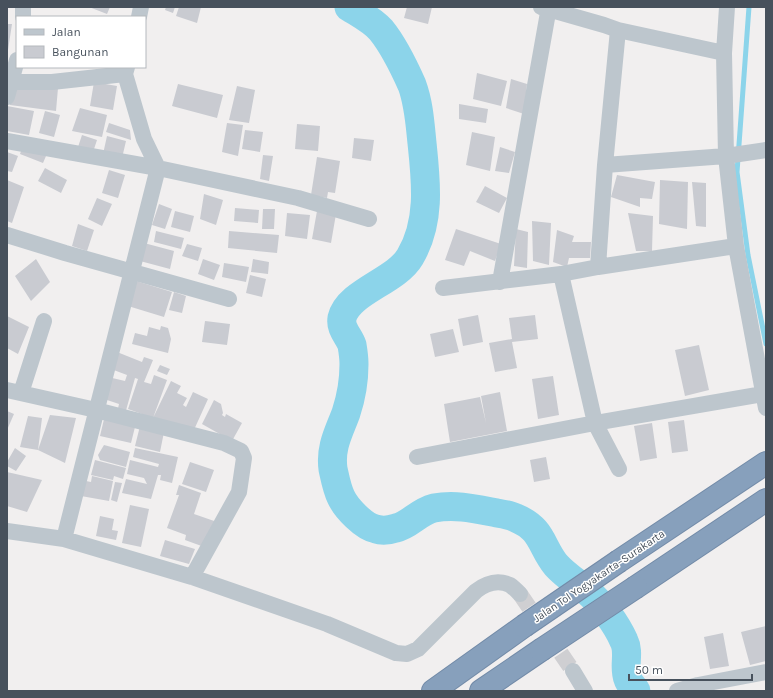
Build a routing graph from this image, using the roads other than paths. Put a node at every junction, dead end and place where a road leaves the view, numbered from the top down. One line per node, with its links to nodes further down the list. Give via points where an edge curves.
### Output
1 (727, 7): 4 (street)
2 (546, 8): 3 (street); 19 (street)
3 (618, 30): 4 (street); 11 (street)
4 (724, 53): 10 (street)
5 (16, 63): 7 (street)
6 (126, 70): 7 (street, via 52,82 16,82); 12 (street, via 144,139)
7 (8, 88)
8 (7, 141): 12 (street)
9 (766, 150): 10 (street)
10 (726, 156): 11 (street); 15 (street)
11 (605, 164): 16 (street)
12 (158, 168): 13 (street, via 298,198); 17 (street)
13 (369, 219)
14 (7, 235): 17 (street)
15 (736, 246): 16 (street); 24 (street)
16 (598, 267): 18 (street)
17 (132, 272): 21 (street); 25 (street)
18 (561, 274): 19 (street); 26 (street)
19 (500, 282): 20 (street)
20 (443, 288)
21 (229, 299)
22 (44, 321): 23 (street)
23 (14, 391): 25 (street)
24 (765, 401): 26 (street)
25 (96, 410): 32 (street); 33 (street, via 224,443 241,451 244,458 239,492)
26 (595, 423): 27 (street); 29 (street)
27 (417, 457)
28 (766, 463): 37 (highway, Jalan Tol Yogyakarta–Surakarta, bridge, via 524,626)
29 (619, 469)
30 (766, 500): 38 (highway, bridge)
31 (7, 531): 32 (street)
32 (64, 539): 33 (street)
33 (192, 577): 34 (street, via 327,624 396,653 407,654 418,649 485,584 496,582 509,585)
34 (520, 594)
35 (574, 671): 39 (street)
36 (766, 672): 40 (street)
37 (433, 691)
38 (481, 691)
39 (584, 691)
40 (677, 691)

